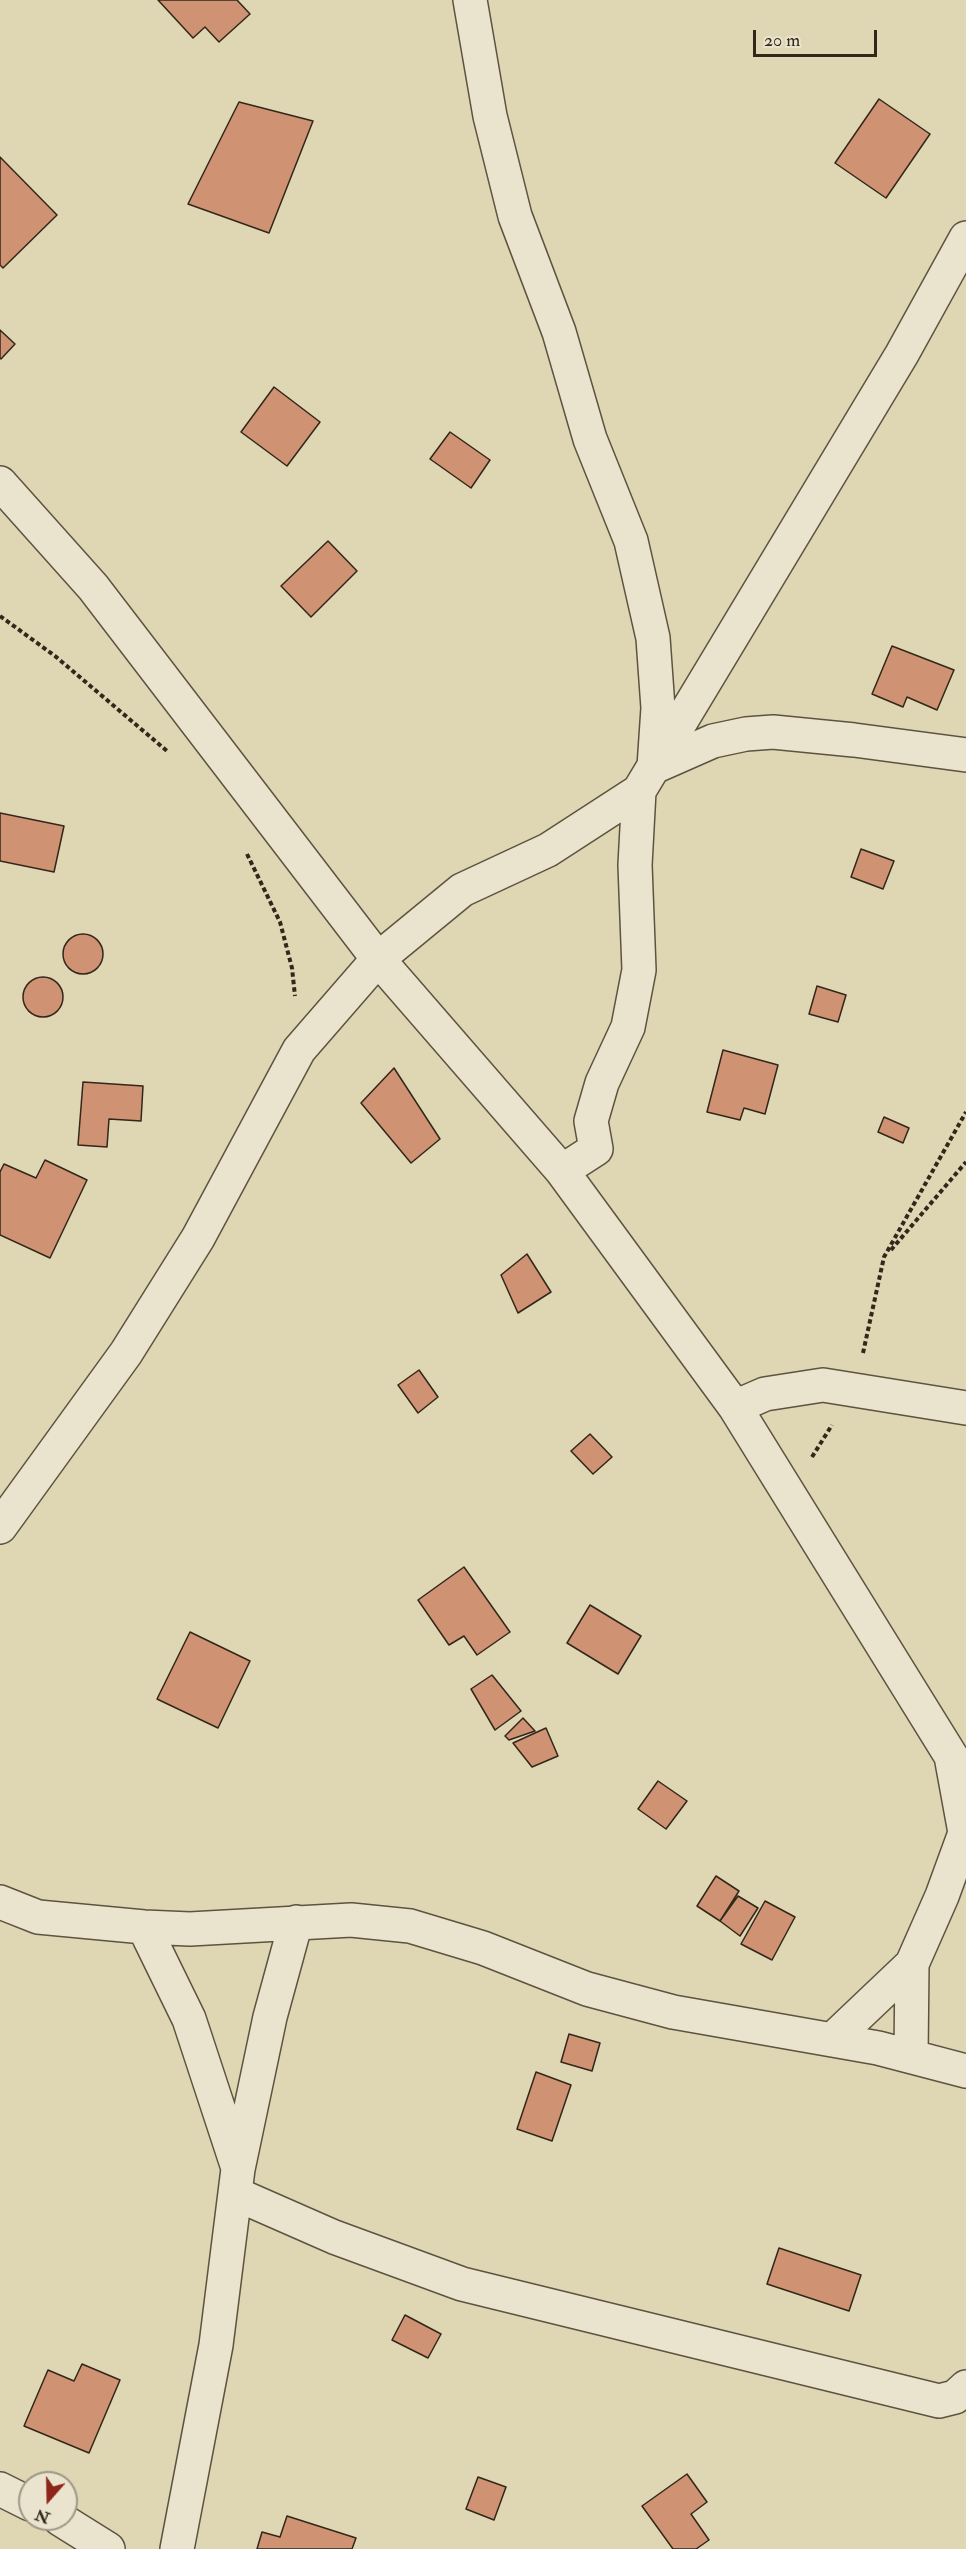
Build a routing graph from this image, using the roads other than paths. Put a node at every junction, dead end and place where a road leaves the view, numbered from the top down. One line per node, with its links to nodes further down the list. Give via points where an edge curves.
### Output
1 (470, 0): 5 (street, via 490,116 515,216 559,332 590,439 631,541 653,638 658,708)
2 (966, 238): 5 (street, via 896,363)
3 (0, 483): 6 (street, via 93,587)
4 (966, 755): 5 (street, via 773,732 746,734 713,741)
5 (646, 779): 6 (street, via 548,850 462,890); 7 (street, via 635,865 639,970 628,1028 602,1083 591,1121 596,1149)
6 (378, 959): 7 (street); 10 (street, via 299,1050 198,1238 126,1353)
7 (562, 1171): 8 (street)
8 (735, 1407): 9 (street, via 765,1394 824,1385); 11 (street)
9 (966, 1408)
10 (0, 1527)
11 (958, 1766): 12 (street)
12 (965, 1835): 16 (street)
13 (0, 1902): 15 (street, via 38,1917)
14 (296, 1922): 15 (street, via 190,1929); 17 (street, via 351,1920 410,1926 483,1948 586,1989 674,2012); 20 (street, via 270,2017)
15 (144, 1927): 20 (street, via 189,2019)
16 (912, 1964): 17 (street); 18 (street)
17 (832, 2040): 18 (street)
18 (911, 2056): 19 (street)
19 (966, 2071)
20 (237, 2181): 21 (street, via 334,2237 462,2284 939,2401 955,2397); 26 (street, via 216,2345)
21 (966, 2387)
22 (0, 2489): 23 (street)
23 (18, 2498)
24 (78, 2530): 25 (street)
25 (108, 2549)
26 (177, 2549)

